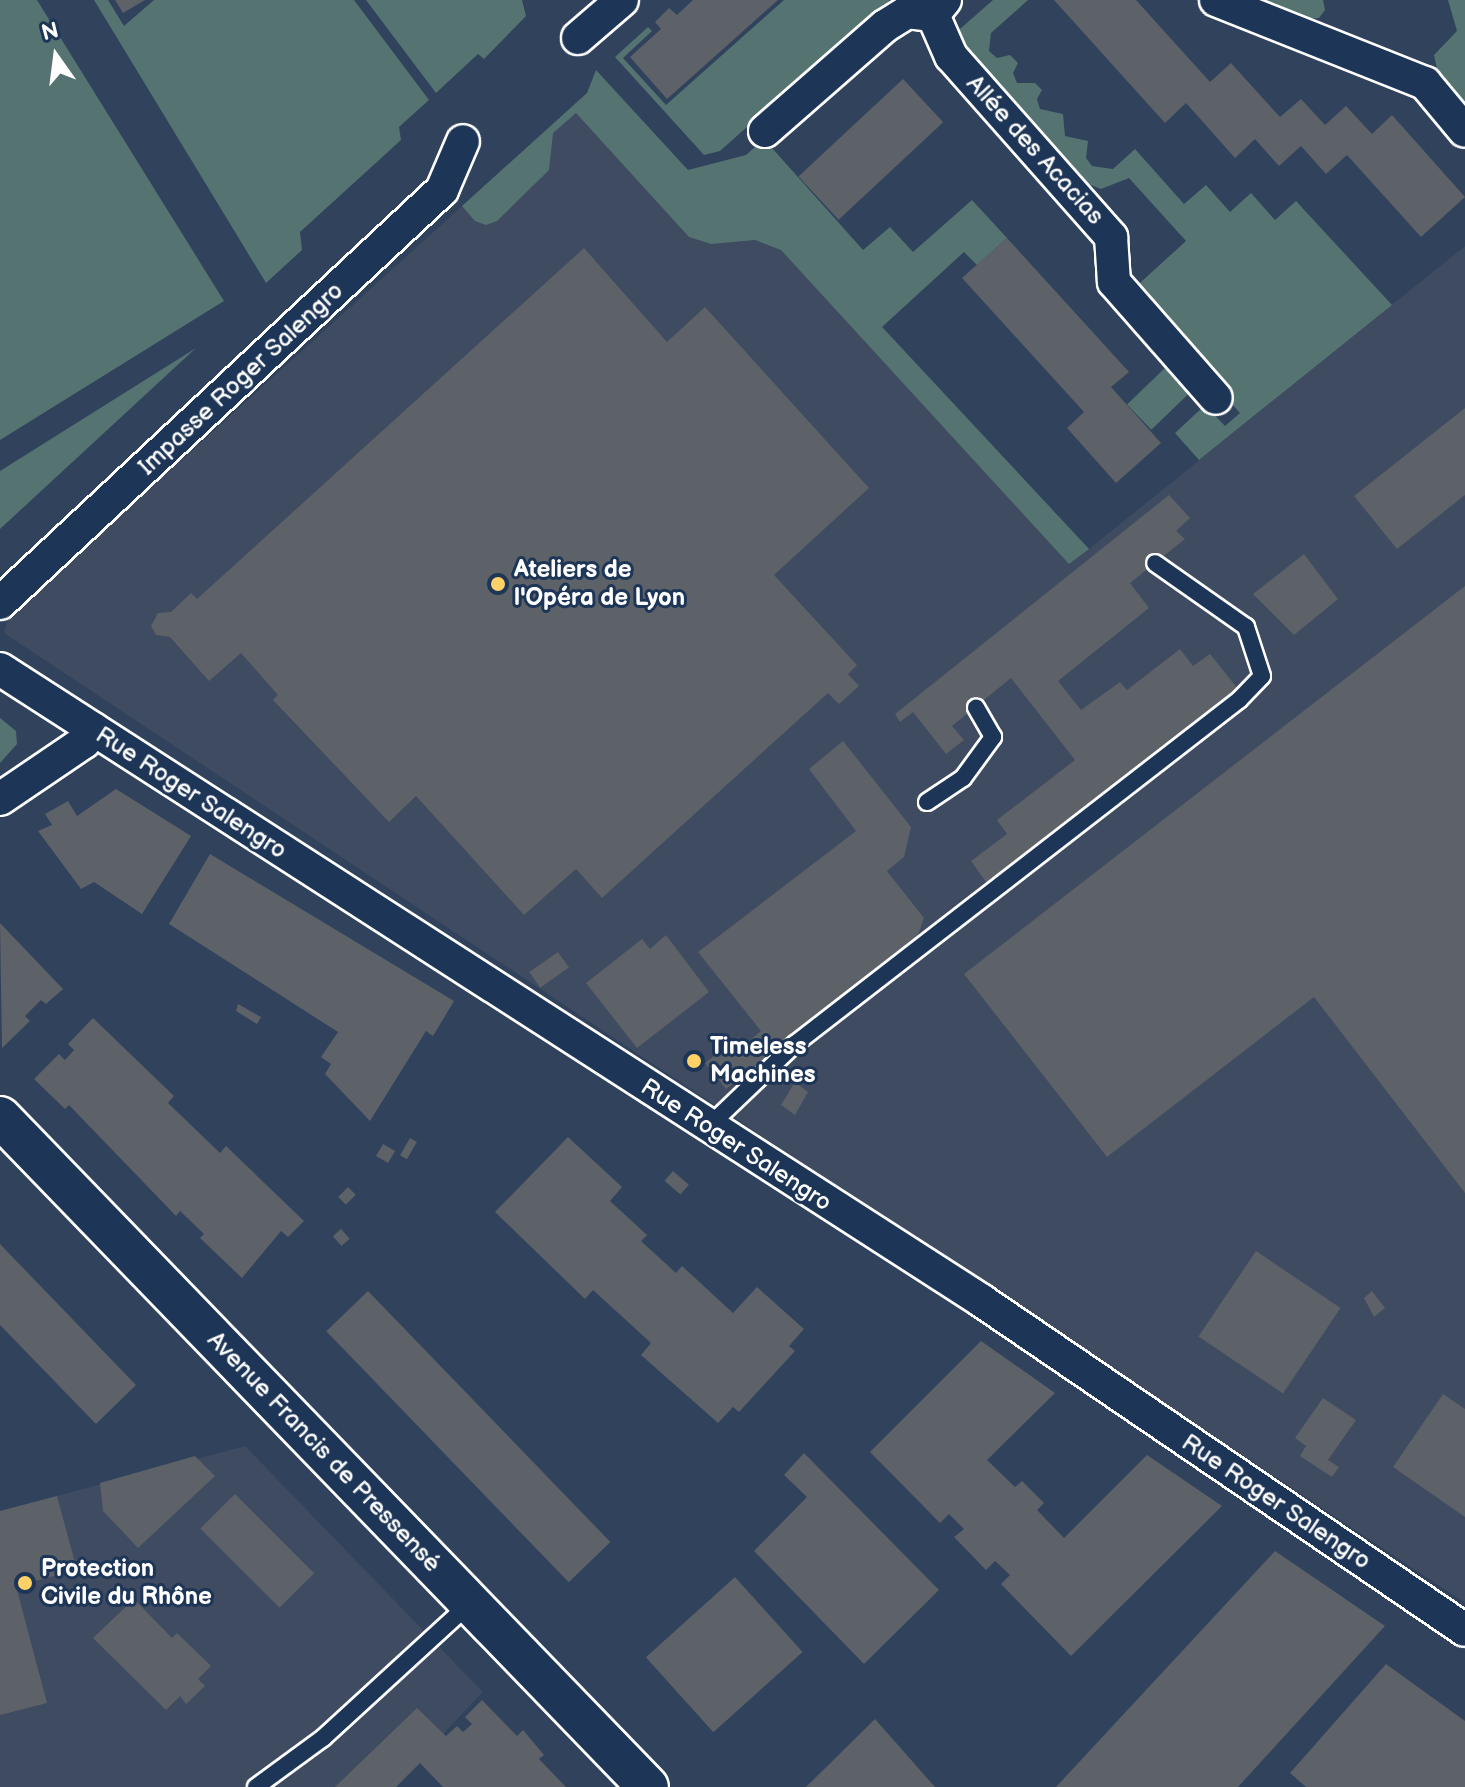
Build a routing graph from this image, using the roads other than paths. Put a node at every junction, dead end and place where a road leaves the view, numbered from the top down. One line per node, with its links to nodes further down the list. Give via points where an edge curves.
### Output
1 (622, 0): 4 (street)
2 (1216, 0): 6 (street, via 1425,83)
3 (939, 7): 5 (street, Allée des Acacias, via 907,12 885,26); 8 (street, Allée des Acacias, via 951,56 1111,237 1114,282)
4 (578, 38)
5 (765, 131)
6 (1465, 131)
7 (463, 141): 10 (street, Impasse Roger Salengro, via 442,190)
8 (1216, 398)
9 (1155, 563): 17 (lane, via 1246,627 1262,676 1239,700 795,1044)
10 (0, 603)
11 (0, 669): 13 (street, Rue Roger Salengro)
12 (976, 707): 15 (lane, via 993,737 963,778)
13 (93, 729): 14 (street, via 84,742); 17 (street, Rue Roger Salengro)
14 (0, 799)
15 (927, 802)
16 (0, 1117): 18 (street, Avenue Francis de Pressensé)
17 (708, 1127): 19 (street, Rue Roger Salengro, via 982,1301)
18 (470, 1603): 20 (lane, via 323,1738); 21 (street, Avenue Francis de Pressensé)
19 (1465, 1630)
20 (256, 1787)
21 (648, 1787)

